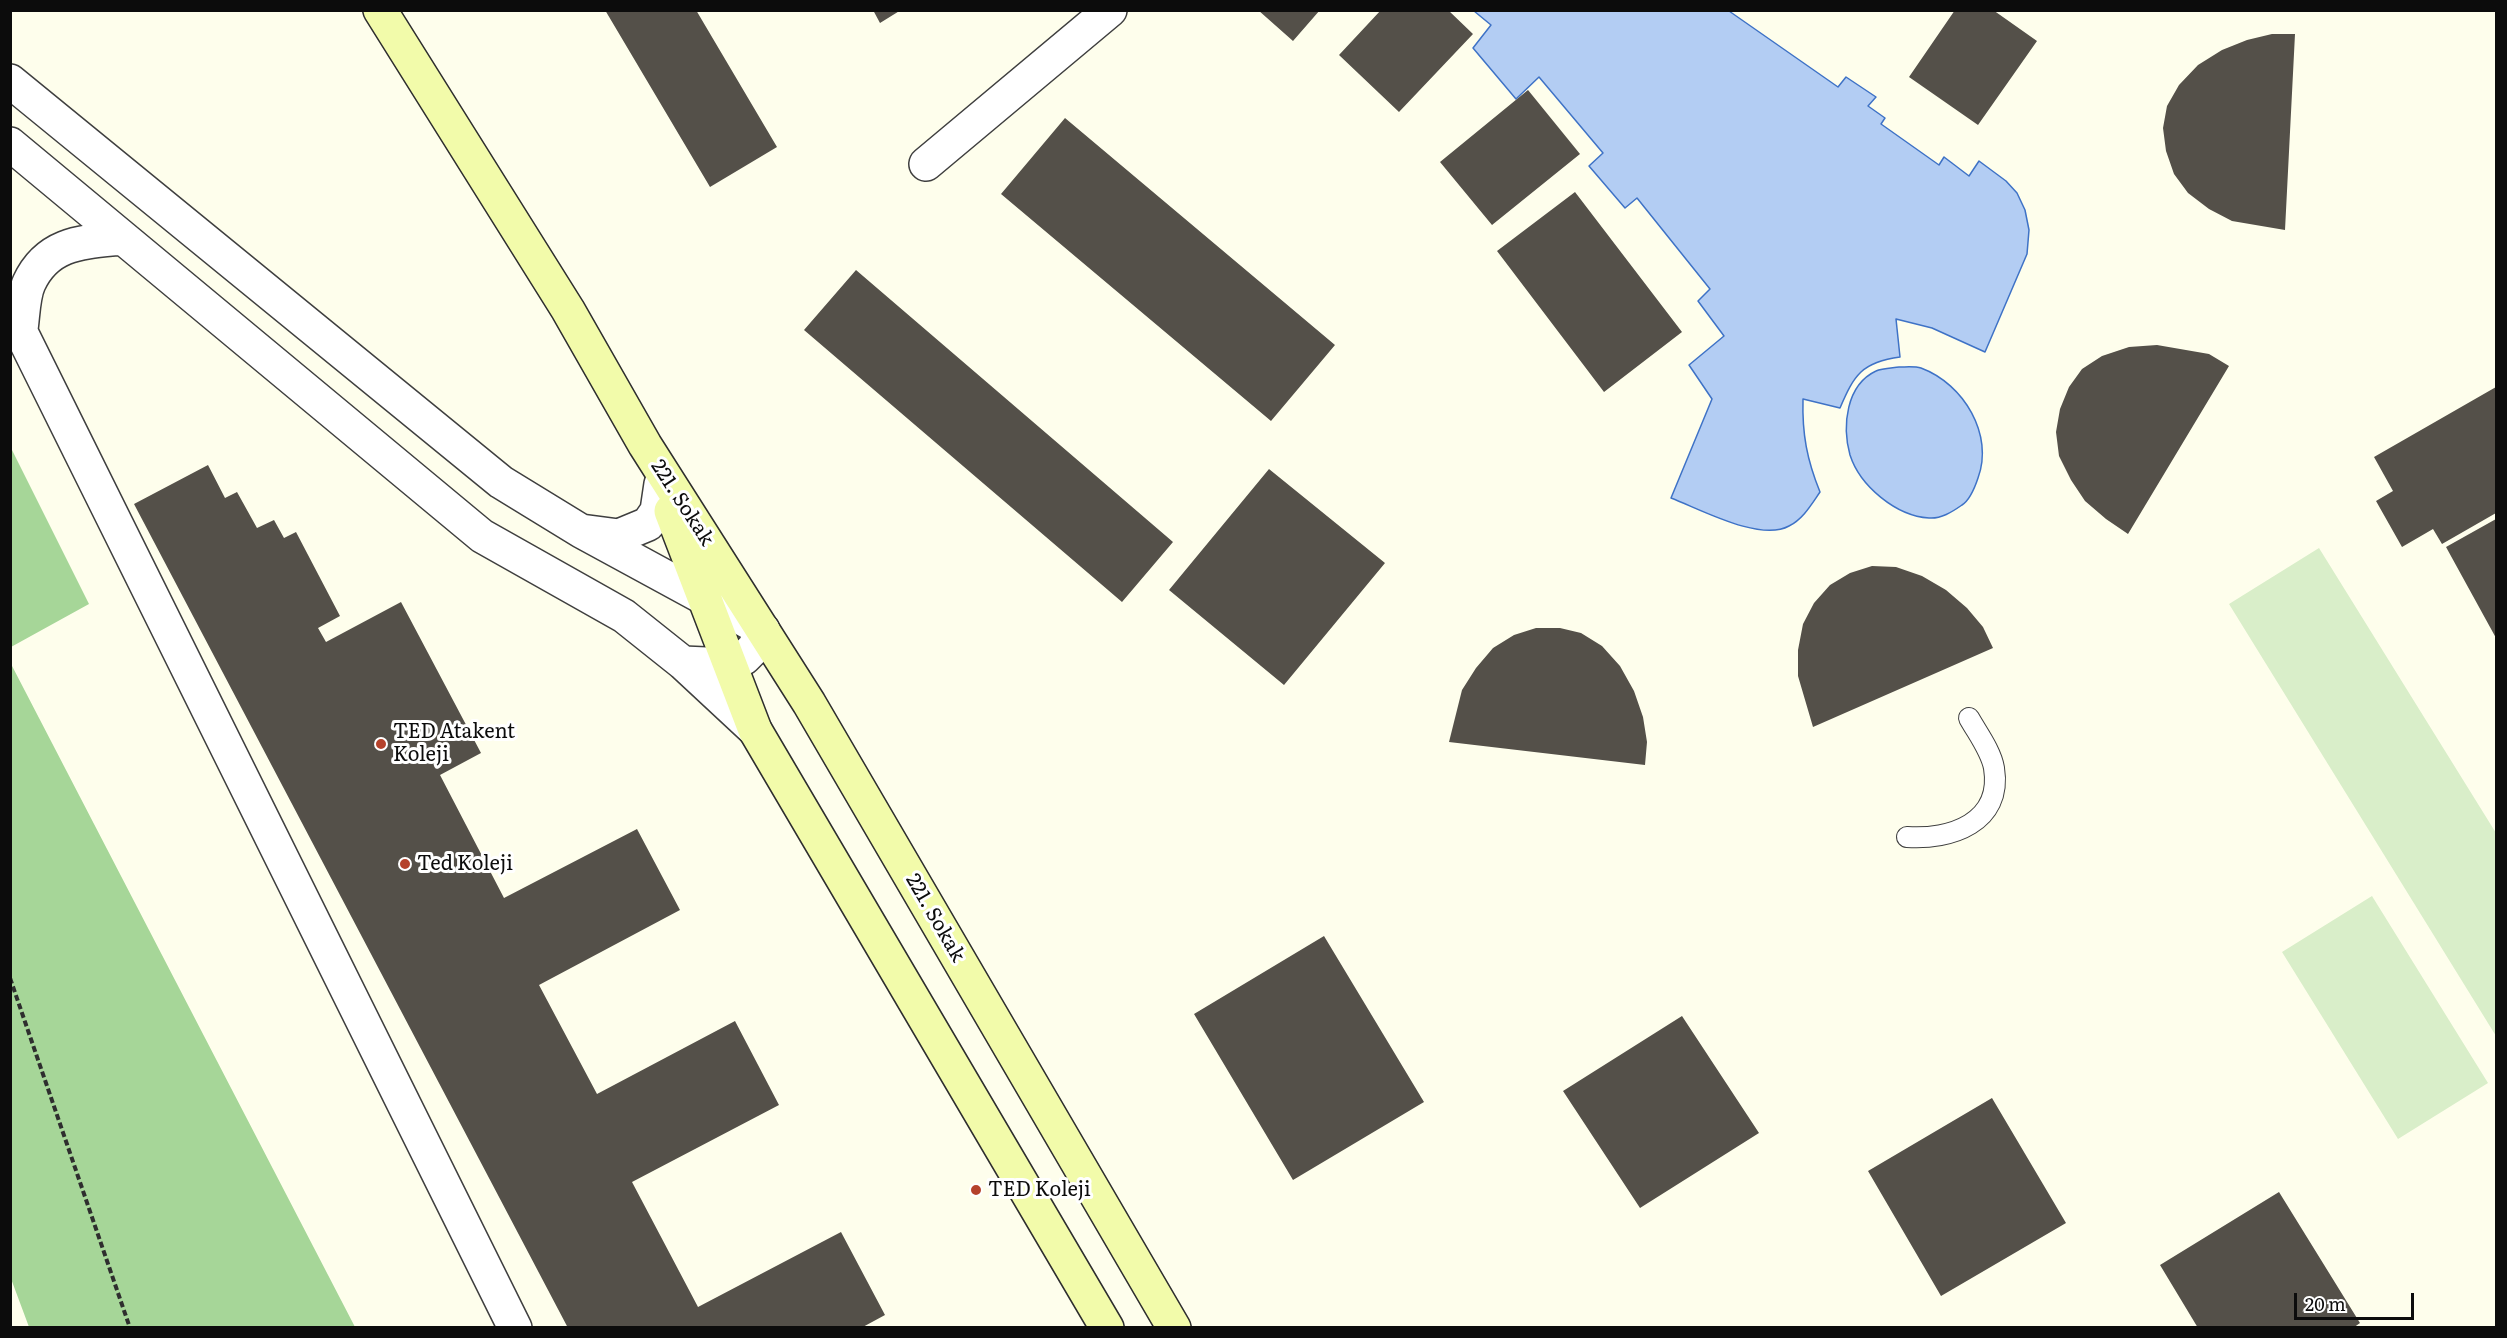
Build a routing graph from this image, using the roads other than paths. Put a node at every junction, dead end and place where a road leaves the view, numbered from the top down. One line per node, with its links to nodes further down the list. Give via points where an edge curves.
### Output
1 (380, 10): 8 (street, via 568,310)
2 (1110, 10): 5 (street)
3 (10, 81): 10 (street, via 501,482)
4 (10, 144): 6 (street)
5 (926, 164)
6 (123, 238): 7 (street, via 76,243 47,257 28,285); 13 (street, via 482,536 624,616)
7 (16, 320): 19 (street)
8 (645, 445): 9 (street, 221. Sokak); 12 (street, 221. Sokak)
9 (661, 484): 10 (street, via 657,511 648,524 619,536); 11 (street, 221. Sokak)
10 (581, 531): 11 (street)
11 (704, 597): 12 (street); 14 (street, 221. Sokak)
12 (763, 630): 14 (street, via 754,648); 20 (street, 221. Sokak, via 809,702)
13 (683, 663): 14 (street); 16 (street)
14 (729, 665): 16 (street, 221. Sokak)
15 (1969, 718): 17 (lane, via 1994,767 1989,804 1975,822 1950,834)
16 (755, 730): 18 (street, 221. Sokak)
17 (1906, 837)
18 (1098, 1324)
19 (515, 1328)
20 (1173, 1328)

